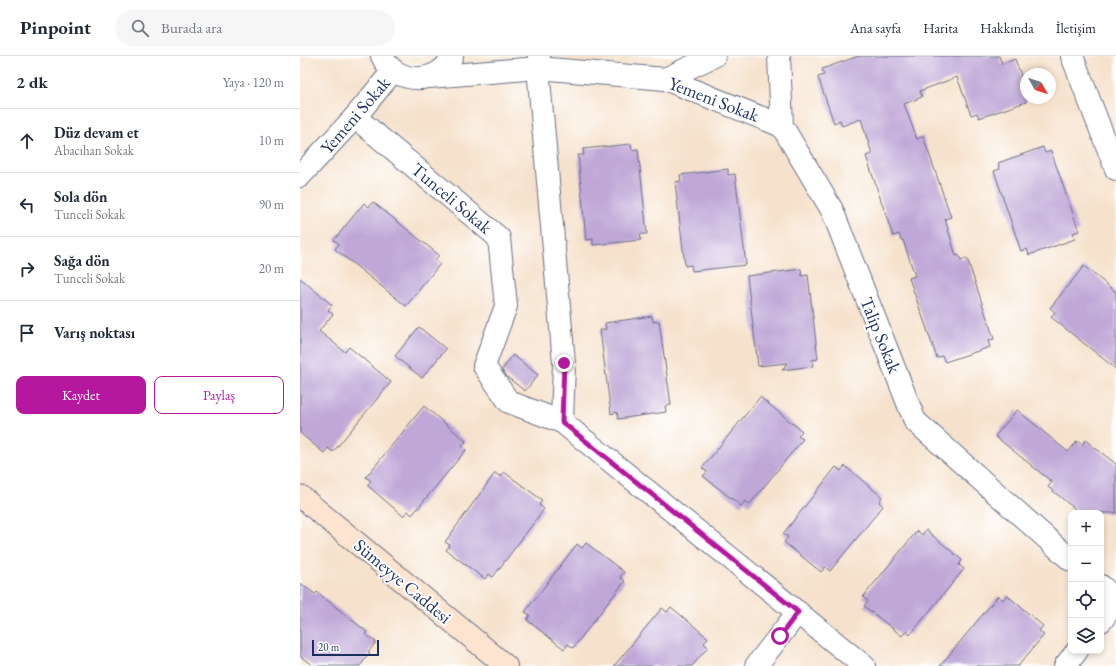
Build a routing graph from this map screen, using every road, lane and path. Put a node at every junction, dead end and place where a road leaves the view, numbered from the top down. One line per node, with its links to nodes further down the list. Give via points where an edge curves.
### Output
1 (452, 56): 7 (street, via 441,71)
2 (714, 56): 8 (street)
3 (779, 56): 10 (street, Talip Sokak)
4 (1072, 56): 11 (street)
5 (539, 62): 7 (street, Yemeni Sokak); 8 (street, Yemeni Sokak); 13 (street, via 564,363)
6 (387, 63): 7 (street, Yemeni Sokak, via 404,77); 9 (street, Yemeni Sokak)
7 (429, 77)
8 (665, 79): 10 (street, Yemeni Sokak)
9 (355, 117): 12 (street, Yemeni Sokak); 13 (street, Tunceli Sokak, via 499,238 506,306 484,366 509,402)
10 (782, 126): 15 (street, Talip Sokak, via 832,210 915,421)
11 (1116, 169)
12 (300, 176)
13 (562, 422): 18 (street, Tunceli Sokak)
14 (300, 496): 21 (street, Sümeyye Caddesi)
15 (1068, 557)
16 (1104, 589): 17 (street)
17 (1116, 601): 19 (street)
18 (798, 612): 22 (street); 23 (street, Tunceli Sokak)
19 (1103, 618)
20 (1075, 654): 24 (street)
21 (506, 666)
22 (756, 666)
23 (864, 666)
24 (1065, 666)

